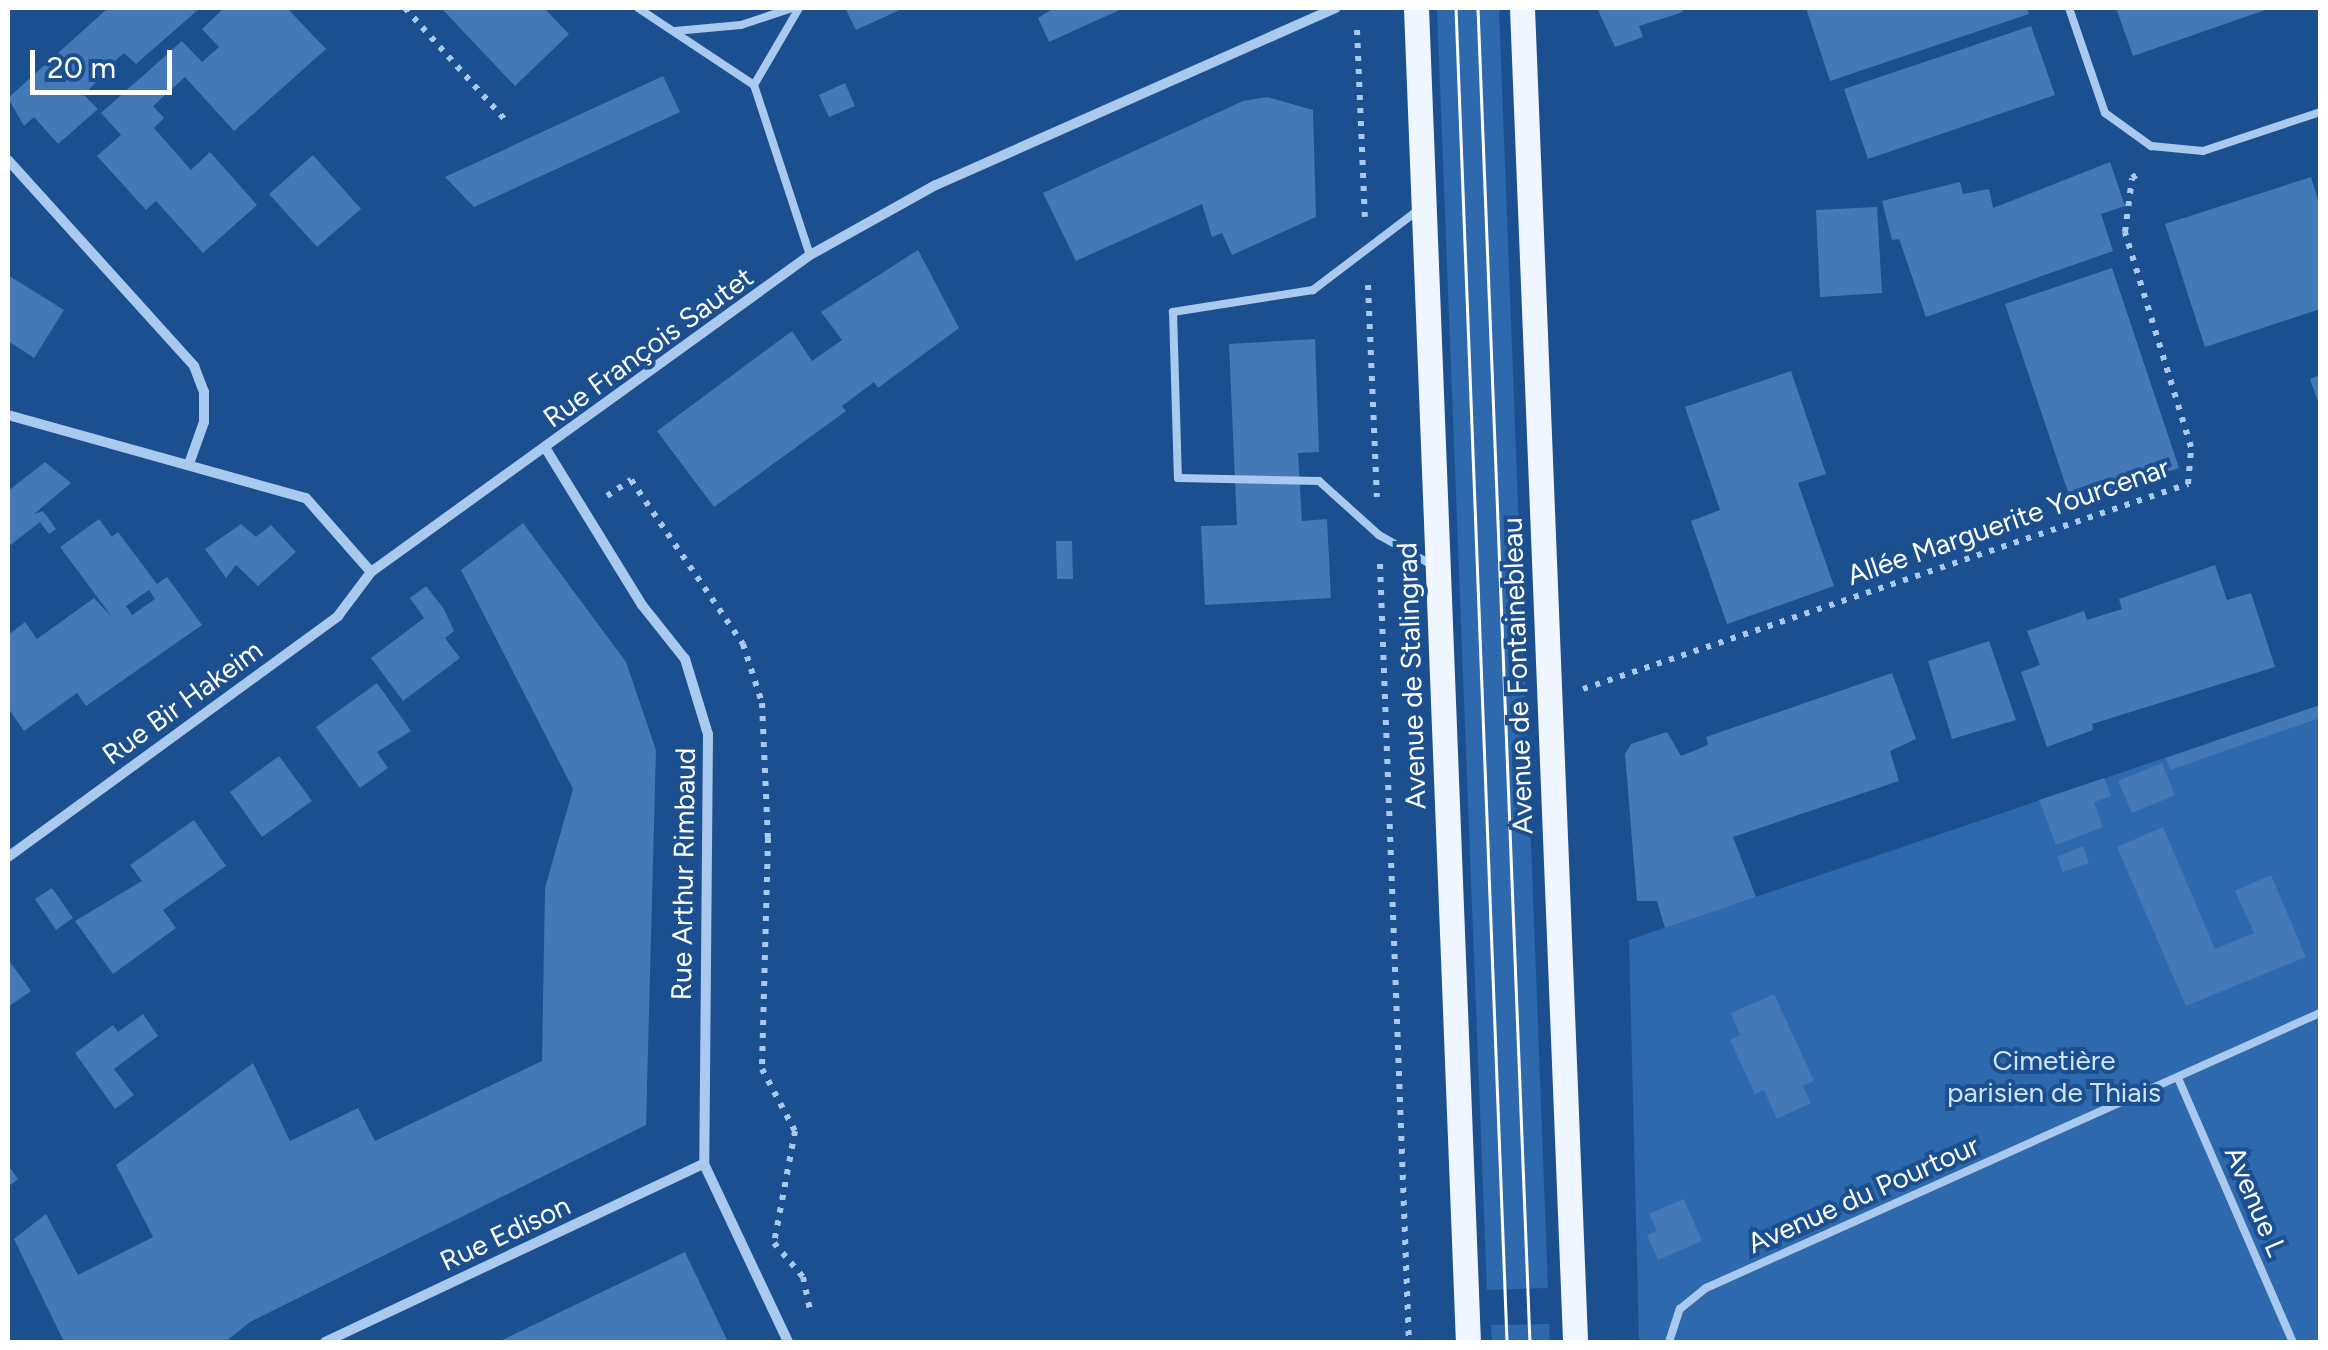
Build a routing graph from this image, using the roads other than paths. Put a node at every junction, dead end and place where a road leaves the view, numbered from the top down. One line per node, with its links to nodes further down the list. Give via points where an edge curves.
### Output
1 (638, 8): 7 (lane)
2 (796, 8): 7 (lane, via 741,25); 8 (lane)
3 (1336, 8): 12 (street, Rue François Sautet, via 936,185)
4 (1416, 8): 11 (main road, Avenue de Stalingrad)
5 (1522, 8): 25 (main road, Avenue de Fontainebleau)
6 (2069, 8): 9 (lane, via 2105,113 2152,146 2203,151)
7 (675, 31): 8 (lane)
8 (754, 85): 12 (lane)
9 (2320, 112)
10 (8, 160): 15 (street, via 194,366 204,392 204,422)
11 (1424, 206): 16 (main road, Avenue de Stalingrad); 16 (lane, via 1313,290 1173,312 1178,478 1319,481 1379,535)
12 (810, 255): 14 (street, Rue François Sautet)
13 (8, 415): 15 (street)
14 (546, 450): 17 (street, Rue François Sautet); 21 (street, Rue Arthur Rimbaud, via 642,606 685,659 708,734)
15 (190, 461): 17 (street, via 306,498)
16 (1436, 568): 24 (main road, Avenue de Stalingrad)
17 (371, 572): 18 (street, Rue Bir Hakeim, via 338,616)
18 (8, 857)
19 (2320, 1014): 20 (lane, Avenue du Pourtour)
20 (2178, 1078): 26 (lane, Avenue du Pourtour, via 1706,1288 1680,1309); 27 (lane, Avenue L)
21 (704, 1164): 22 (street, Rue Edison); 23 (street)
22 (325, 1342)
23 (788, 1342)
24 (1468, 1342)
25 (1575, 1342)
26 (1669, 1342)
27 (2293, 1342)

